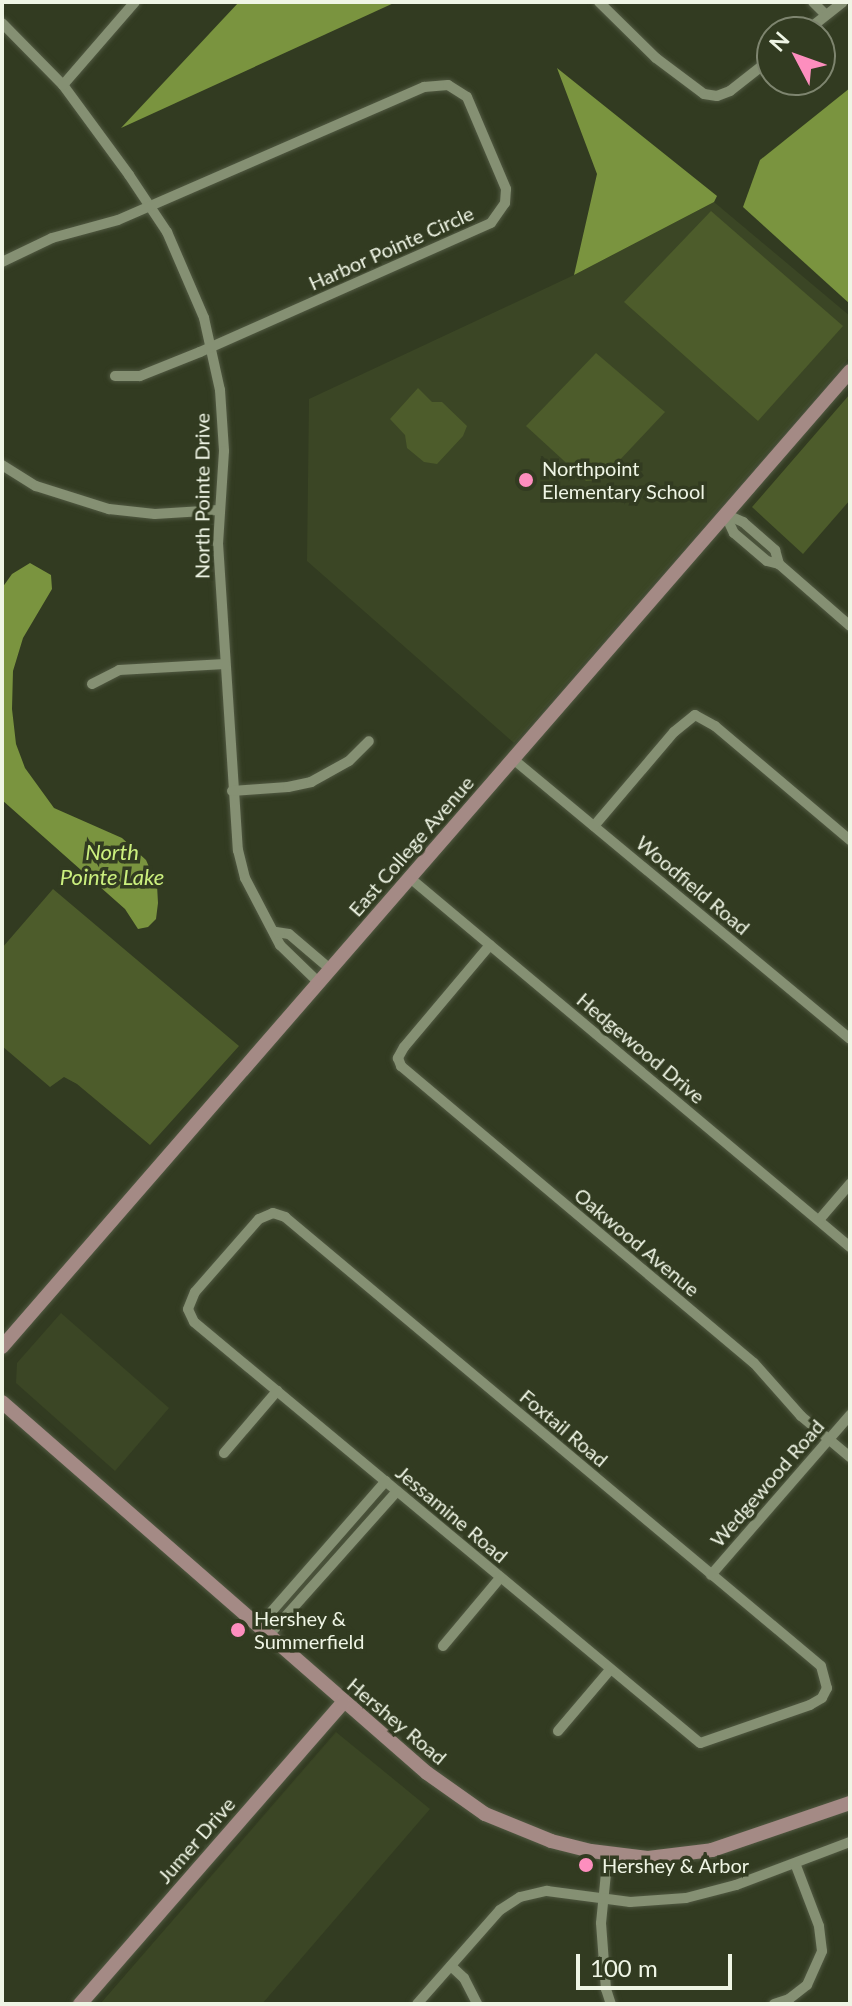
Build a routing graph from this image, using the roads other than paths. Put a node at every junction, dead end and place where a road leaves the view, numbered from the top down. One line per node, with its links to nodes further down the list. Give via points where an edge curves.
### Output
1 (135, 2): 8 (street)
2 (599, 2): 7 (street, via 681,78 713,96 730,91)
3 (813, 2): 5 (street)
4 (843, 2): 5 (street)
5 (826, 15)
6 (2, 23): 8 (street, North Pointe Drive)
7 (756, 71)
8 (63, 85): 9 (street, North Pointe Drive)
9 (150, 206): 10 (street, Harbor Pointe Circle, via 52,238); 11 (street, North Pointe Drive, via 188,276); 11 (street, Harbor Pointe Circle, via 432,85 448,85 467,97 494,156 507,195 491,223)
10 (2, 262)
11 (211, 345): 13 (street, Harbor Pointe Circle, via 140,376); 15 (street, North Pointe Drive, via 224,451)
12 (850, 371): 16 (main road, East College Avenue)
13 (115, 376)
14 (2, 465): 15 (street, via 36,486 109,509 155,514)
15 (219, 510): 18 (street, North Pointe Drive)
16 (725, 514): 17 (street, via 743,522 775,550 779,564); 21 (main road, East College Avenue)
17 (850, 626)
18 (225, 664): 19 (street, via 119,670); 22 (street, North Pointe Drive)
19 (92, 684)
20 (369, 741): 22 (street, via 349,761 311,782)
21 (513, 759): 23 (street, Woodfield Road); 25 (main road, East College Avenue)
22 (232, 791): 26 (street, North Pointe Drive, via 245,878)
23 (594, 826): 24 (street, via 674,732 695,715); 30 (street, Woodfield Road)
24 (850, 840)
25 (410, 878): 27 (street, Hedgewood Drive); 28 (main road, East College Avenue)
26 (276, 932): 28 (street, North Pointe Drive, via 289,934); 29 (street, North Pointe Drive, via 280,945)
27 (490, 945): 33 (street, Hedgewood Drive); 39 (street, Oakwood Avenue, via 404,1047 401,1066 754,1363)
28 (330, 969): 29 (main road, East College Avenue)
29 (318, 982): 35 (main road, East College Avenue)
30 (850, 1039)
31 (850, 1184): 33 (street)
32 (273, 1213): 36 (street, Jessamine Road, via 259,1219 195,1292 188,1309 194,1322); 46 (street, Foxtail Road, via 285,1217)
33 (819, 1220): 34 (street, Hedgewood Drive)
34 (850, 1247)
35 (2, 1347)
36 (277, 1391): 40 (street); 42 (street, Jessamine Road)
37 (2, 1402): 48 (main road, Hershey Road)
38 (850, 1415): 39 (street, Wedgewood Road)
39 (829, 1440): 41 (street, Oakwood Avenue); 46 (street, Wedgewood Road)
40 (224, 1453)
41 (850, 1457)
42 (386, 1481): 43 (street, Jessamine Road); 44 (street)
43 (397, 1491): 45 (street); 47 (street, Jessamine Road)
44 (313, 1565): 45 (street); 48 (street)
45 (323, 1573): 48 (street)
46 (711, 1575): 53 (street, Foxtail Road, via 821,1666 826,1677 822,1698 810,1705)
47 (500, 1578): 49 (street); 50 (street, Jessamine Road)
48 (263, 1632): 51 (main road, Hershey Road)
49 (443, 1646)
50 (610, 1670): 52 (street); 53 (street, Jessamine Road)
51 (343, 1702): 56 (main road, Hershey Road, via 485,1814 551,1841); 60 (main road, Jumer Drive)
52 (558, 1731)
53 (700, 1743)
54 (850, 1803): 56 (main road, Hershey Road, via 712,1850 648,1858)
55 (850, 1842): 57 (street)
56 (608, 1853): 58 (street)
57 (795, 1863): 58 (street, via 686,1898); 64 (street, via 819,1926 822,1951 807,1985)
58 (603, 1900): 59 (street, via 547,1891 520,1897 500,1910); 63 (street)
59 (451, 1966): 61 (street); 62 (street)
60 (80, 2004)
61 (417, 2004)
62 (477, 2004)
63 (611, 2004)
64 (774, 2004)

